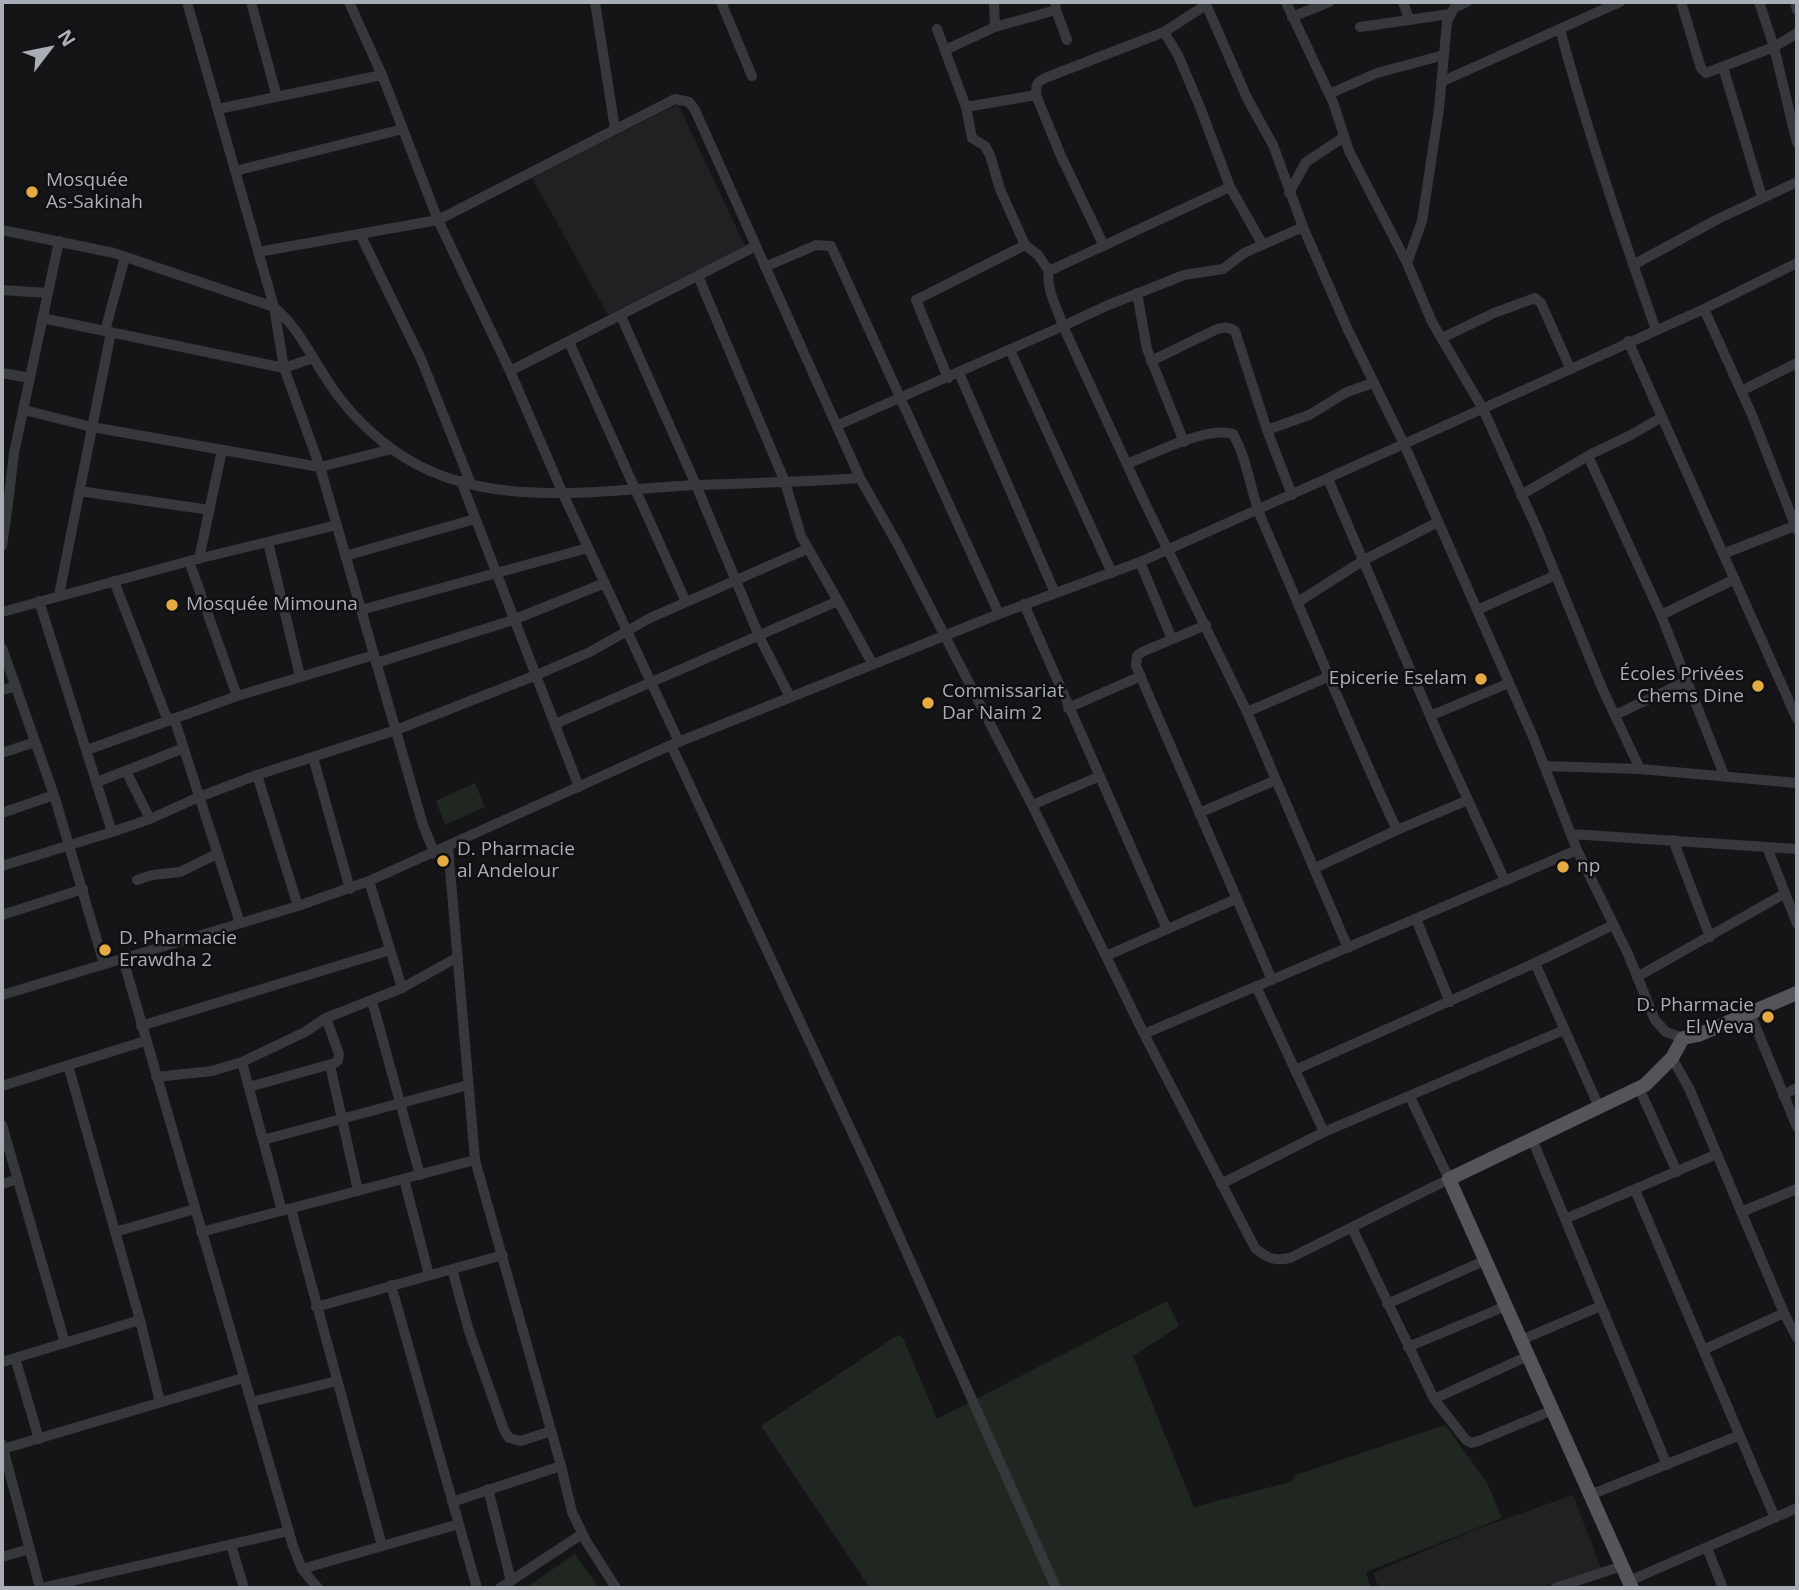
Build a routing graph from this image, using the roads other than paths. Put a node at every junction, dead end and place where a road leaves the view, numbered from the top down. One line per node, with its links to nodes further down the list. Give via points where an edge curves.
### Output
1 (187, 2): 39 (street)
2 (251, 2): 37 (street)
3 (349, 2): 32 (street)
4 (595, 2): 41 (street)
5 (721, 2): 33 (street)
6 (994, 2): 21 (street)
7 (1286, 2): 19 (street)
8 (1329, 2): 19 (street)
9 (1402, 2): 20 (street)
10 (1467, 2): 18 (street)
11 (1620, 2): 24 (street)
12 (1681, 2): 31 (street, via 1703,72)
13 (1759, 2): 28 (street)
14 (1795, 2): 17 (street)
15 (1205, 4): 25 (street); 47 (street, via 1273,145)
16 (1055, 6): 21 (street); 27 (street)
17 (1797, 9)
18 (1450, 14): 20 (street); 30 (street)
19 (1292, 17): 35 (street)
20 (1409, 19): 22 (street)
21 (995, 27): 29 (street)
22 (1360, 27)
23 (937, 29): 29 (street)
24 (1560, 29): 34 (street); 62 (street)
25 (1164, 32): 36 (street, via 1038,81); 46 (street, via 1178,55)
26 (1797, 33): 28 (street)
27 (1067, 40)
28 (1774, 47): 31 (street); 43 (street)
29 (944, 50): 38 (street)
30 (1444, 55): 34 (street); 35 (street, via 1377,73)
31 (1723, 67): 48 (street)
32 (382, 75): 37 (street); 40 (street)
33 (752, 76)
34 (1441, 82): 60 (street, via 1422,221)
35 (1329, 94): 42 (street)
36 (1036, 95): 38 (street); 57 (street)
37 (277, 97): 39 (street)
38 (966, 107): 56 (street, via 972,138 990,155)
39 (218, 109): 44 (street)
40 (403, 129): 44 (street); 49 (street)
41 (615, 129): 49 (street); 55 (street, via 675,99 689,102)
42 (1345, 137): 47 (street, via 1306,162); 60 (street)
43 (1797, 143)
44 (235, 171): 58 (street)
45 (1797, 183): 48 (street)
46 (1230, 187): 54 (street); 57 (street)
47 (1290, 193): 50 (street)
48 (1762, 197): 62 (street)
49 (438, 220): 52 (street); 85 (street)
50 (1303, 227): 54 (street); 89 (street)
51 (2, 230): 53 (street)
52 (360, 234): 58 (street); 110 (street, via 416,348)
53 (59, 241): 59 (street); 67 (street)
54 (1263, 245): 68 (street, via 1223,270 1184,275)
55 (756, 246): 63 (street); 65 (street)
56 (1025, 246): 64 (street); 87 (street, via 916,300)
57 (1104, 246): 64 (street)
58 (258, 252): 69 (street)
59 (125, 257): 69 (street); 75 (street)
60 (1406, 263): 76 (street)
61 (1797, 263): 70 (street)
62 (1633, 265): 74 (street)
63 (765, 267): 91 (street, via 816,245 831,246); 95 (street)
64 (1049, 271): 73 (street)
65 (698, 276): 71 (street); 109 (street)
66 (2, 290): 67 (street)
67 (47, 293): 72 (street)
68 (1137, 293): 73 (street); 81 (street)
69 (274, 307): 80 (street, via 290,322); 83 (street)
70 (1704, 309): 74 (street); 90 (street)
71 (621, 316): 78 (street); 111 (street)
72 (42, 318): 75 (street); 88 (street)
73 (1063, 326): 79 (street); 105 (street)
74 (1656, 330): 77 (street)
75 (108, 332): 83 (street); 96 (street)
76 (1442, 338): 84 (street, via 1535,298); 92 (street)
77 (1628, 341): 84 (street); 94 (street)
78 (569, 342): 85 (street); 112 (street)
79 (1010, 350): 87 (street); 134 (street)
80 (313, 358): 83 (street); 100 (street, via 351,411)
81 (1152, 361): 97 (street, via 1223,327 1235,331); 98 (street)
82 (1797, 363): 90 (street)
83 (284, 368): 106 (street)
84 (1570, 368): 92 (street)
85 (510, 371): 114 (street)
86 (2, 373): 88 (street)
87 (953, 375): 91 (street); 141 (street)
88 (30, 378): 93 (street)
89 (1373, 383): 97 (street, via 1347,392 1309,415); 99 (street)
90 (1741, 391): 123 (street)
91 (900, 399): 95 (street); 151 (street)
92 (1483, 409): 99 (street); 116 (street)
93 (24, 410): 96 (street); 103 (street)
94 (1662, 418): 104 (street); 129 (street)
95 (838, 425): 107 (street)
96 (92, 427): 101 (street); 113 (street)
97 (1266, 430): 115 (street)
98 (1184, 442): 105 (street); 118 (street, via 1205,434 1233,434)
99 (1404, 444): 108 (street); 121 (street)
100 (393, 449): 106 (street); 110 (street)
101 (222, 450): 106 (street); 119 (street)
102 (2, 452): 103 (street)
103 (14, 453): 117 (street)
104 (1588, 456): 116 (street); 152 (street)
105 (1127, 464): 127 (street)
106 (320, 467): 122 (street)
107 (860, 478): 109 (street); 157 (street)
108 (1328, 479): 115 (street); 132 (street)
109 (785, 482): 111 (street); 128 (street)
110 (466, 483): 114 (street); 120 (street)
111 (696, 485): 112 (street); 138 (street)
112 (635, 489): 114 (street); 145 (street)
113 (79, 491): 119 (street); 142 (street)
114 (563, 494): 126 (street)
115 (1292, 495): 118 (street)
116 (1521, 495): 136 (street)
117 (5, 504): 125 (street)
118 (1258, 509): 127 (street); 146 (street)
119 (210, 510): 131 (street)
120 (475, 519): 130 (street); 135 (street)
121 (1438, 522): 132 (street); 149 (street)
122 (337, 525): 124 (street); 130 (street)
123 (1797, 527): 129 (street)
124 (268, 542): 131 (street); 162 (street)
125 (2, 544)
126 (588, 548): 135 (street); 140 (street)
127 (1168, 548): 133 (street); 154 (street)
128 (807, 549): 138 (street); 144 (street)
129 (1723, 554): 137 (street)
130 (345, 555): 148 (street)
131 (194, 560): 139 (street); 171 (street)
132 (1364, 560): 146 (street); 176 (street)
133 (1140, 562): 134 (street); 158 (street)
134 (1112, 573): 141 (street)
135 (496, 574): 148 (street); 153 (street)
136 (1556, 575): 149 (street); 175 (street)
137 (1735, 579): 152 (street); 178 (street)
138 (737, 580): 145 (street); 156 (street)
139 (114, 581): 142 (street); 177 (street)
140 (605, 583): 153 (street); 155 (street)
141 (1055, 593): 147 (street)
142 (59, 595): 143 (street)
143 (39, 601): 150 (street); 184 (street)
144 (838, 601): 156 (street); 161 (street)
145 (686, 602): 155 (street)
146 (1298, 602): 165 (street)
147 (1024, 604): 151 (street); 173 (street)
148 (361, 610): 160 (street)
149 (1477, 610): 168 (street)
150 (2, 611)
151 (999, 614): 157 (street)
152 (1661, 615): 166 (street)
153 (513, 620): 160 (street); 163 (street)
154 (1206, 625): 158 (street); 174 (street)
155 (628, 631): 163 (street); 167 (street)
156 (759, 636): 167 (street); 172 (street)
157 (945, 636): 161 (street); 200 (street)
158 (1172, 639): 164 (street, via 1137,656)
159 (2, 648): 169 (street)
160 (375, 659): 162 (street); 180 (street)
161 (872, 663): 172 (street)
162 (300, 676): 171 (street)
163 (534, 676): 179 (street); 180 (street)
164 (1141, 676): 173 (street); 202 (street)
165 (1330, 676): 174 (street); 204 (street)
166 (1687, 681): 175 (street); 191 (street)
167 (652, 683): 179 (street); 182 (street)
168 (1509, 683): 176 (street); 187 (street)
169 (16, 686): 170 (street); 181 (street)
170 (2, 690)
171 (237, 696): 177 (street)
172 (790, 697): 182 (street)
173 (1068, 708): 192 (street)
174 (1247, 712): 193 (street)
175 (1615, 715): 188 (street)
176 (1430, 716): 199 (street)
177 (171, 719): 183 (street); 184 (street)
178 (1797, 719)
179 (555, 724): 196 (street)
180 (396, 730): 186 (street); 214 (street)
181 (35, 742): 185 (street); 197 (street)
182 (675, 744): 196 (street); 348 (street)
183 (184, 748): 189 (street); 198 (street)
184 (88, 750): 194 (street)
185 (2, 753)
186 (313, 757): 190 (street); 221 (street)
187 (1544, 766): 188 (street); 206 (street)
188 (1640, 769): 191 (street)
189 (126, 771): 194 (street); 203 (street)
190 (257, 775): 198 (street); 224 (street)
191 (1724, 775): 195 (street)
192 (1098, 777): 200 (street); 230 (street)
193 (1276, 780): 202 (street); 216 (street)
194 (97, 782): 205 (street)
195 (1797, 783)
196 (579, 787): 209 (street)
197 (54, 795): 201 (street); 208 (street)
198 (199, 797): 203 (street); 213 (street)
199 (1468, 800): 204 (street); 219 (street)
200 (1032, 805): 234 (street)
201 (2, 813)
202 (1199, 813): 223 (street)
203 (150, 819): 205 (street)
204 (1397, 830): 216 (street)
205 (112, 832): 208 (street)
206 (1571, 834): 207 (street); 212 (street)
207 (1673, 840): 210 (street); 231 (street)
208 (71, 846): 215 (street); 220 (street)
209 (448, 846): 214 (street); 235 (street)
210 (1767, 847): 211 (street); 222 (street)
211 (1797, 849)
212 (1577, 850): 219 (street); 229 (street)
213 (217, 854): 217 (street, via 180,872); 227 (street)
214 (432, 854): 218 (street)
215 (2, 866)
216 (1315, 868): 232 (street)
217 (137, 880)
218 (369, 881): 221 (street); 233 (street)
219 (1505, 881): 226 (street)
220 (83, 889): 225 (street); 237 (street)
221 (350, 889): 224 (street)
222 (1784, 894): 228 (street); 231 (street)
223 (1236, 899): 230 (street); 240 (street)
224 (298, 906): 227 (street)
225 (2, 915)
226 (1416, 919): 232 (street); 246 (street)
227 (240, 923): 236 (street)
228 (1797, 924)
229 (1613, 925): 238 (street); 239 (street)
230 (1167, 929): 234 (street)
231 (1710, 937): 239 (street)
232 (1348, 947): 240 (street)
233 (390, 950): 242 (street); 249 (street)
234 (1106, 956): 251 (street)
235 (458, 957): 242 (street); 260 (street)
236 (123, 959): 237 (street); 249 (street)
237 (104, 964): 244 (street)
238 (1535, 964): 246 (street); 250 (street)
239 (1637, 977): 252 (street, via 1655,1020 1667,1032)
240 (1272, 980): 241 (street)
241 (1256, 986): 251 (street); 258 (street)
242 (402, 988): 245 (street)
243 (1797, 993): 247 (main road)
244 (2, 995)
245 (372, 1001): 248 (street); 267 (street)
246 (1450, 1002): 258 (street)
247 (1750, 1013): 252 (main road); 265 (street)
248 (326, 1018): 255 (street); 256 (street, via 339,1054)
249 (141, 1026): 253 (street)
250 (1564, 1030): 266 (street); 268 (street)
251 (1144, 1034): 283 (street)
252 (1683, 1038): 254 (main road)
253 (145, 1041): 257 (street); 259 (street)
254 (1672, 1058): 263 (main road, via 1651,1082); 275 (street)
255 (242, 1062): 259 (street, via 212,1071); 262 (street)
256 (330, 1065): 262 (street); 269 (street)
257 (68, 1066): 261 (street); 292 (street)
258 (1295, 1070): 272 (street)
259 (156, 1077): 287 (street)
260 (468, 1085): 267 (street); 276 (street)
261 (2, 1086)
262 (249, 1087): 274 (street)
263 (1639, 1088): 268 (main road); 277 (street)
264 (1797, 1088): 265 (street)
265 (1783, 1095): 271 (street)
266 (1410, 1097): 272 (street); 279 (street)
267 (400, 1103): 269 (street); 278 (street)
268 (1599, 1107): 273 (main road)
269 (342, 1119): 274 (street); 286 (street)
270 (2, 1125): 281 (street)
271 (1797, 1127)
272 (1324, 1132): 283 (street)
273 (1532, 1139): 279 (main road); 290 (street)
274 (263, 1140): 288 (street)
275 (1717, 1154): 277 (street); 289 (street)
276 (475, 1160): 278 (street); 294 (street)
277 (1677, 1172): 285 (street)
278 (420, 1174): 280 (street)
279 (1449, 1178): 291 (street); 295 (main road)
280 (404, 1179): 286 (street); 297 (street)
281 (18, 1180): 282 (street); 307 (street)
282 (2, 1184)
283 (1221, 1184): 291 (street, via 1255,1248 1267,1258 1290,1258)
284 (1797, 1189): 289 (street)
285 (1635, 1190): 290 (street); 309 (street)
286 (358, 1191): 288 (street)
287 (195, 1209): 292 (street); 293 (street)
288 (287, 1210): 293 (street); 302 (street)
289 (1741, 1212): 303 (street)
290 (1565, 1219): 301 (street)
291 (1352, 1228): 299 (street)
292 (115, 1232): 304 (street)
293 (201, 1232): 313 (street)
294 (503, 1255): 296 (street); 319 (street)
295 (1486, 1259): 299 (street); 300 (main road)
296 (452, 1269): 297 (street); 319 (street, via 504,1430 513,1441)
297 (429, 1275): 298 (street)
298 (391, 1285): 302 (street); 327 (street)
299 (1387, 1304): 308 (street)
300 (1506, 1306): 306 (main road); 308 (street)
301 (1601, 1306): 306 (street); 324 (street)
302 (316, 1307): 314 (street)
303 (1784, 1313): 305 (street); 309 (street)
304 (140, 1320): 307 (street); 316 (street)
305 (1797, 1338)
306 (1521, 1340): 310 (main road)
307 (65, 1343): 311 (street)
308 (1408, 1348): 315 (street)
309 (1703, 1350): 320 (street)
310 (1528, 1356): 315 (street); 318 (main road)
311 (15, 1358): 312 (street); 321 (street)
312 (2, 1362)
313 (243, 1378): 316 (street); 317 (street)
314 (337, 1381): 317 (street); 334 (street)
315 (1434, 1399): 318 (street, via 1472,1443)
316 (160, 1402): 321 (street)
317 (251, 1402): 331 (street)
318 (1553, 1410): 326 (main road)
319 (551, 1431): 323 (street)
320 (1740, 1435): 324 (street); 329 (street)
321 (39, 1439): 322 (street)
322 (3, 1451): 336 (street)
323 (561, 1465): 325 (street); 332 (street)
324 (1667, 1465): 326 (street)
325 (488, 1489): 327 (street); 340 (street)
326 (1590, 1495): 338 (main road)
327 (452, 1502): 330 (street)
328 (1797, 1508): 329 (street)
329 (1775, 1518): 335 (street)
330 (459, 1524): 334 (street); 345 (street)
331 (289, 1531): 333 (street); 339 (street)
332 (582, 1534): 340 (street); 347 (street)
333 (231, 1545): 342 (street); 343 (street)
334 (382, 1546): 339 (street)
335 (1707, 1548): 341 (street); 350 (street)
336 (29, 1549): 337 (street); 342 (street)
337 (2, 1557)
338 (1622, 1566): 341 (main road); 349 (street)
339 (302, 1569): 344 (street)
340 (511, 1581): 346 (street)
341 (1631, 1585)
342 (40, 1588)
343 (244, 1588)
344 (318, 1588)
345 (477, 1588)
346 (500, 1588)
347 (616, 1588)
348 (1056, 1588)
349 (1555, 1588)
350 (1723, 1588)

